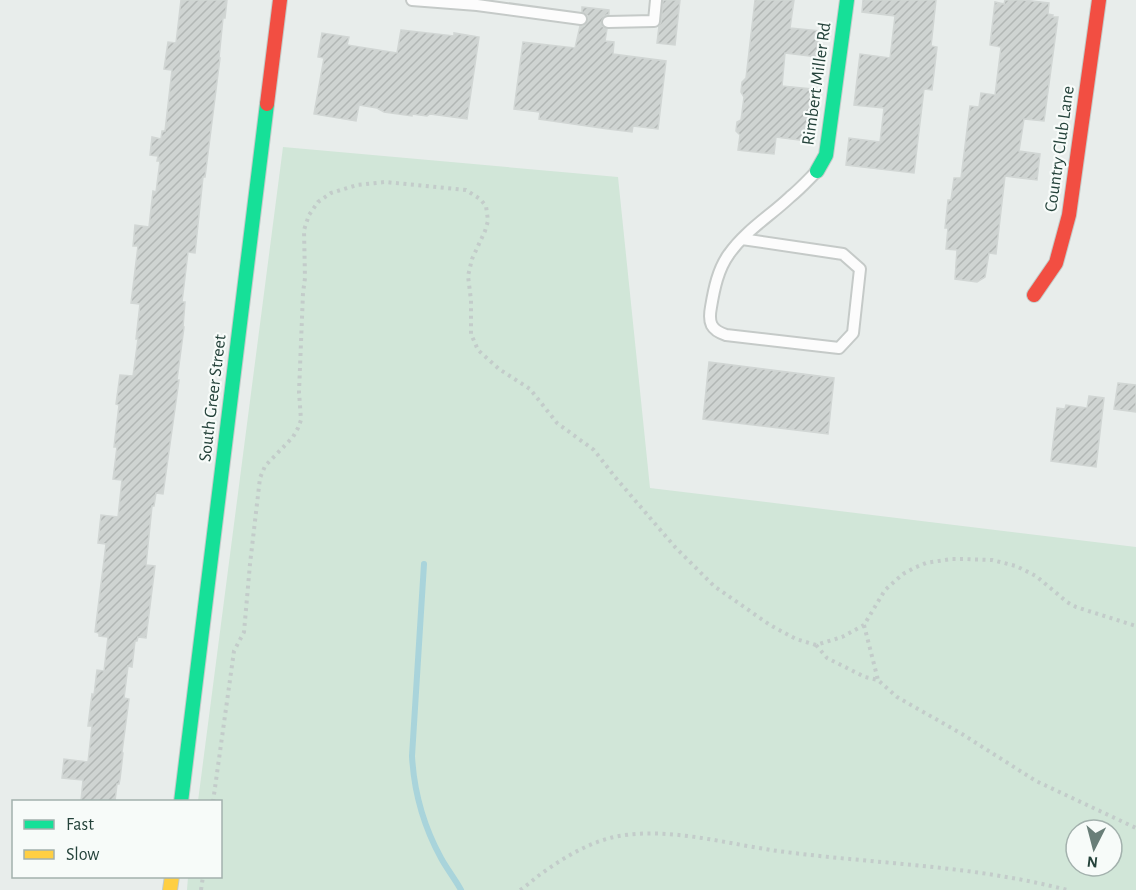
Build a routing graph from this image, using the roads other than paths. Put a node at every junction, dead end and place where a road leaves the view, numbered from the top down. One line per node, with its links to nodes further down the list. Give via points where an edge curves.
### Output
1 (280, 0): 13 (street, South Greer Street)
2 (412, 0): 7 (lane)
3 (539, 0): 7 (lane)
4 (656, 0): 9 (lane, via 654,21)
5 (847, 0): 10 (street, Rimbert Miller Rd, via 826,155)
6 (1099, 0): 12 (street, Country Club Lane, via 1070,215 1056,263)
7 (536, 13): 8 (lane)
8 (581, 19)
9 (608, 22)
10 (817, 171): 11 (lane)
11 (742, 239): 11 (lane, via 720,269 710,311 716,332 839,348 853,333 860,269 843,254)
12 (1034, 295)
13 (181, 800)

